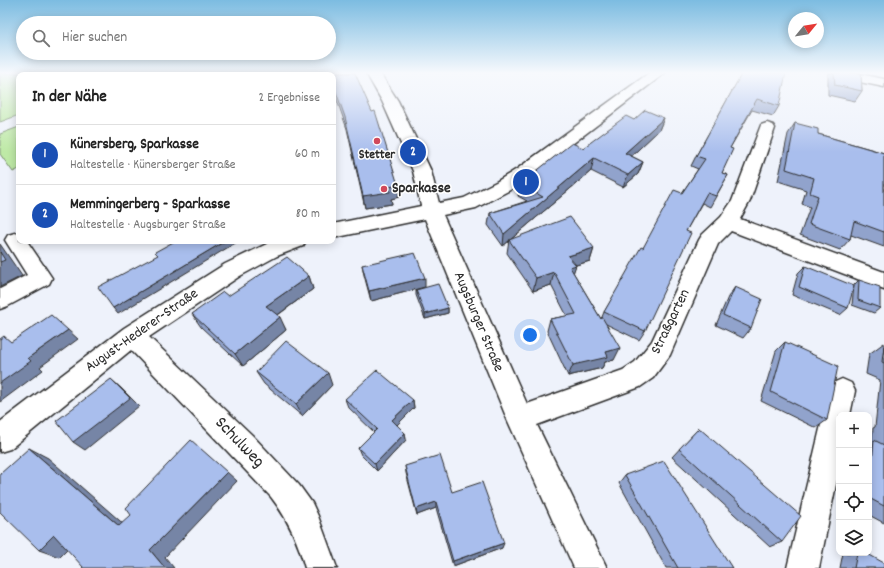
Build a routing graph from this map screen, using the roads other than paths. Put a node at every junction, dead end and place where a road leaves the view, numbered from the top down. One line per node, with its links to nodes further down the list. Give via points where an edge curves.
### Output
1 (389, 100): 4 (street, Augsburger Straße, via 422,171)
2 (622, 100): 4 (street, via 503,186 468,203)
3 (767, 128): 5 (street, Straßgarten, via 741,201)
4 (432, 211): 6 (street); 13 (street, Augsburger Straße)
5 (728, 222): 9 (street); 13 (street, Straßgarten, via 709,240 661,348 644,370 631,379)
6 (336, 230)
7 (18, 244): 10 (street, via 41,278)
8 (288, 244): 11 (street, August-Hederer-Straße, via 241,266)
9 (884, 282)
10 (0, 300)
11 (132, 335): 14 (street, August-Hederer-Straße); 15 (street, Schulweg, via 281,487 300,513 313,540)
12 (842, 391): 17 (street)
13 (520, 419): 16 (street, Augsburger Straße)
14 (0, 439)
15 (321, 568)
16 (591, 568)
17 (804, 568)

